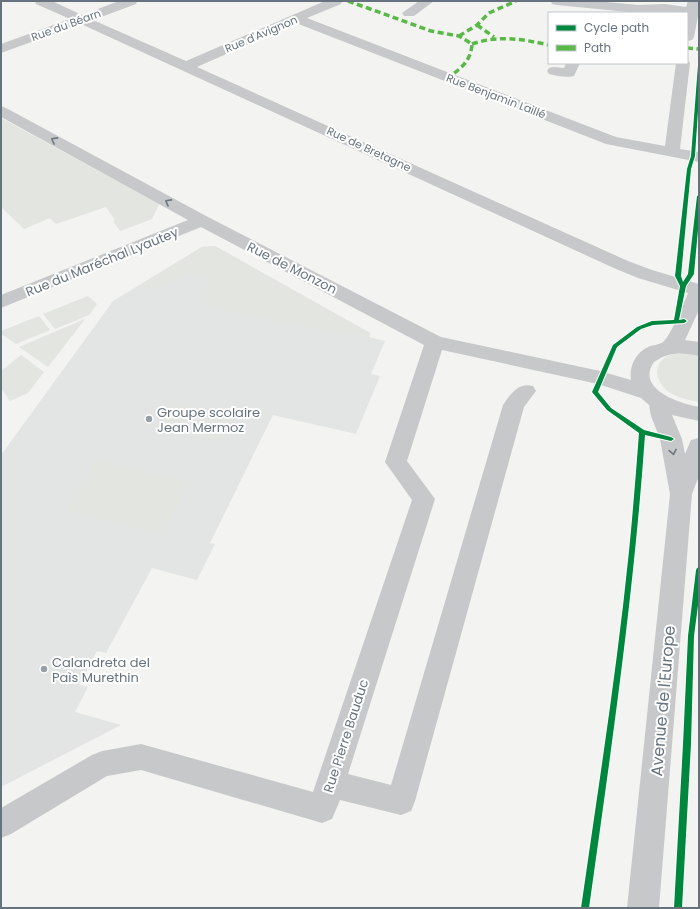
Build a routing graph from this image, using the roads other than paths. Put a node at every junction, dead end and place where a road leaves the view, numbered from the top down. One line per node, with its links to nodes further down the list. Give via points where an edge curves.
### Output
1 (42, 1): 10 (street, Rue de Bretagne)
2 (131, 1): 10 (street, Rue du Béarn)
3 (336, 1): 11 (street, Rue d'Avignon)
4 (428, 1): 9 (street)
5 (557, 1): 8 (street)
6 (598, 3): 7 (street, via 638,9); 8 (street)
7 (695, 8): 12 (street)
8 (581, 9)
9 (409, 13)
10 (84, 19): 13 (street, Rue du Béarn); 16 (street, Rue de Bretagne)
11 (297, 19): 16 (street, Rue d'Avignon); 19 (street, Rue Benjamin Laillé, via 612,141)
12 (688, 33)
13 (1, 49)
14 (573, 64): 17 (street, via 569,73)
15 (683, 64): 19 (street)
16 (187, 66): 22 (street, Rue de Bretagne, via 622,265)
17 (554, 71)
18 (1, 111): 21 (street, Rue de Monzon, one-way to 18)
19 (672, 152): 20 (street, Rue Benjamin Laillé)
20 (699, 157)
21 (202, 221): 23 (street, Rue du Maréchal Lyautey); 24 (street, Rue de Monzon)
22 (699, 290): 25 (street)
23 (1, 302)
24 (435, 342): 28 (street, Rue de Monzon); 34 (street, Rue Pierre Bauduc, via 396,462 424,499)
25 (669, 348): 26 (street); 27 (street, via 648,357 642,364)
26 (699, 349)
27 (640, 374): 28 (street, Rue de Monzon); 30 (street, Avenue de l'Europe, via 642,383)
28 (600, 378): 30 (street, Rue de Monzon)
29 (526, 391): 34 (street, via 514,405 401,801)
30 (654, 397): 31 (street, Rue de Monzon, via 672,408); 33 (street, Avenue de l'Europe, one-way to 33, via 671,439)
31 (699, 414)
32 (699, 446): 33 (street, Avenue de l'Europe)
33 (681, 494): 36 (street, Avenue de l'Europe)
34 (331, 784): 35 (street, Rue Pierre Bauduc, via 322,809 141,757 102,764)
35 (1, 824)
36 (643, 908)

